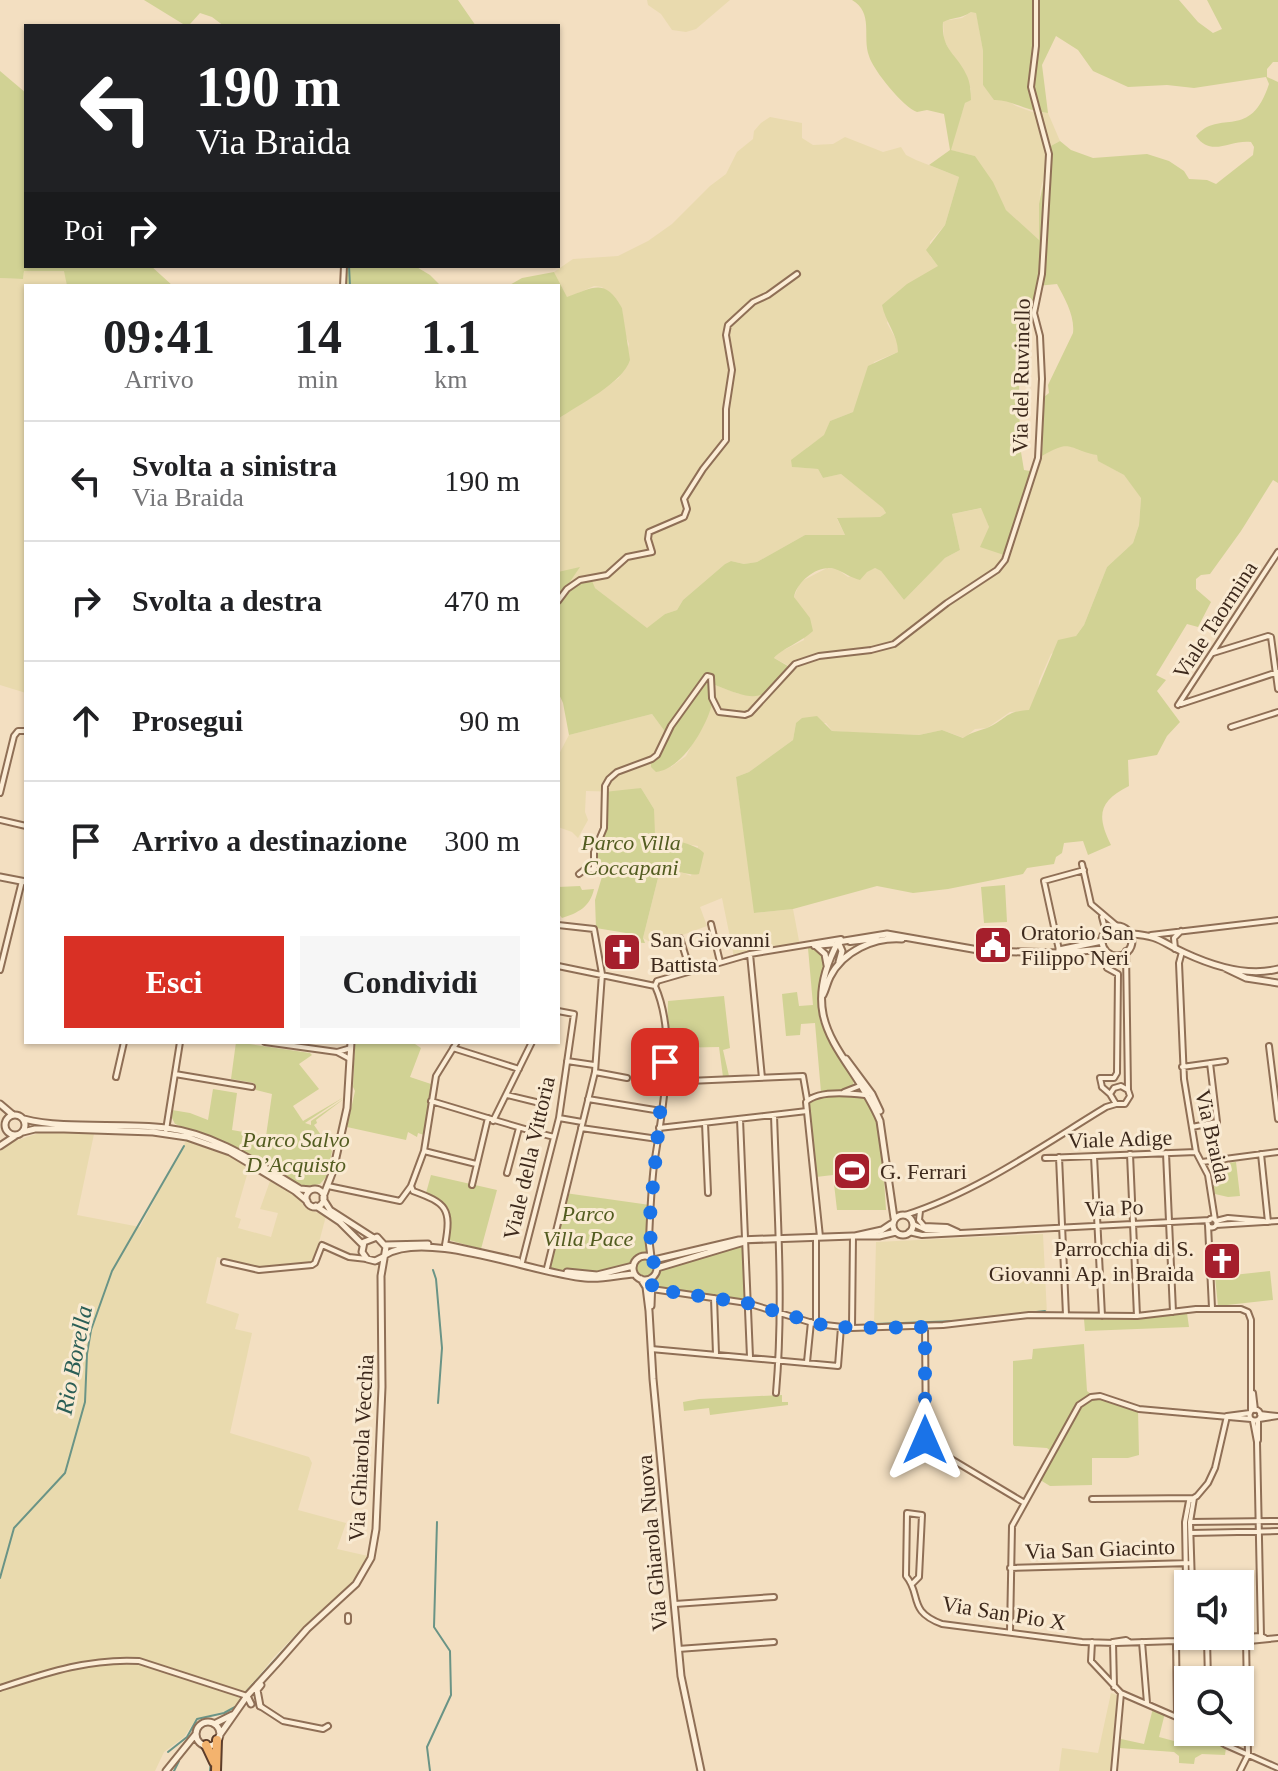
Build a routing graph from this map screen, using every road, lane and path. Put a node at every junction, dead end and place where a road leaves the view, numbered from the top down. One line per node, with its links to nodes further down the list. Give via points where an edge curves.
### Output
1 (1036, 0): 16 (street, Via del Ruvinello, via 1031,87 1049,154 1042,274 1034,313 1042,379 1038,458 1005,560 894,644 795,664 745,715 719,712 707,676 657,755 609,779 594,869)
2 (797, 274): 4 (street, via 728,325 732,370 726,440 684,499 684,517 649,532 652,552 627,557 607,575 580,580)
3 (1278, 552): 5 (street, Viale Taormina)
4 (560, 598)
5 (1210, 654): 6 (street, via 1268,636); 6 (street, Viale Taormina, via 1178,705)
6 (1277, 672): 7 (street)
7 (1278, 689)
8 (1278, 712): 9 (street)
9 (1231, 727)
10 (24, 731): 11 (street, via 14,736)
11 (0, 793)
12 (0, 820): 13 (street)
13 (24, 826)
14 (1082, 864): 15 (street)
15 (1084, 870): 19 (street, via 1091,904); 39 (street, via 1044,881)
16 (579, 874)
17 (0, 876): 18 (street)
18 (23, 881): 54 (street)
19 (1101, 914): 23 (street); 25 (street)
20 (1278, 920): 24 (street)
21 (711, 924): 46 (street)
22 (560, 925): 56 (street, via 594,929)
23 (1117, 926): 25 (street); 26 (street)
24 (1181, 931): 27 (street); 38 (street, via 1174,938)
25 (1106, 932): 33 (street)
26 (1131, 934): 27 (street); 34 (street)
27 (1150, 935): 34 (street); 38 (street)
28 (868, 936): 31 (street); 32 (street); 35 (street)
29 (680, 938): 55 (street)
30 (880, 939): 32 (street); 35 (street); 51 (street)
31 (830, 941): 35 (street); 36 (street)
32 (926, 941): 42 (street, via 984,951)
33 (1102, 941): 39 (street); 40 (street)
34 (1132, 941): 41 (street)
35 (838, 943): 37 (street); 50 (street); 51 (street)
36 (808, 945): 37 (street); 44 (street)
37 (816, 946): 50 (street)
38 (1175, 949): 43 (street)
39 (1059, 950): 42 (street)
40 (1105, 950): 42 (street); 45 (street); 47 (street)
41 (1126, 951): 45 (street); 48 (street)
42 (1050, 952)
43 (1182, 952): 52 (street); 77 (street, Via Braida)
44 (750, 954): 46 (street); 83 (street)
45 (1115, 956): 47 (street); 48 (street)
46 (720, 962): 55 (street)
47 (1105, 962): 89 (street, via 1118,974 1117,1074 1100,1078)
48 (1126, 963): 84 (street)
49 (560, 966): 56 (street)
50 (828, 966): 59 (street)
51 (837, 966): 59 (street)
52 (1225, 968): 53 (street); 58 (street)
53 (1278, 969)
54 (0, 970)
55 (690, 971): 57 (street)
56 (602, 975): 57 (street); 75 (street)
57 (656, 983): 85 (street, via 665,1012)
58 (1278, 983)
59 (822, 996): 61 (street, via 823,1020)
60 (560, 1011): 72 (street, Viale della Vittoria, via 574,1014)
61 (832, 1043): 76 (street); 86 (street)
62 (124, 1044): 81 (street)
63 (180, 1044): 80 (street)
64 (279, 1044): 70 (street)
65 (456, 1044): 69 (street)
66 (531, 1044): 78 (street)
67 (351, 1045): 70 (street); 71 (street)
68 (1269, 1046): 114 (street)
69 (453, 1048): 78 (street); 100 (street, via 436,1076)
70 (337, 1052): 71 (street)
71 (350, 1059): 141 (street, via 347,1108)
72 (567, 1061): 75 (street, Viale della Vittoria); 111 (street, Viale della Vittoria)
73 (1225, 1061): 74 (street)
74 (1210, 1063): 77 (street); 120 (street, via 1217,1122)
75 (594, 1065): 79 (street)
76 (853, 1067): 86 (street); 99 (street)
77 (1182, 1067): 120 (street, Via Braida)
78 (519, 1069): 94 (street)
79 (595, 1072): 82 (street); 97 (street)
80 (175, 1074): 88 (street); 123 (street)
81 (116, 1077)
82 (627, 1078)
83 (762, 1078): 85 (street); 98 (street, via 803,1076)
84 (1127, 1080): 87 (street); 91 (street)
85 (665, 1082): 105 (street)
86 (863, 1086): 92 (street); 93 (street); 95 (street); 99 (street)
87 (1121, 1086): 90 (street); 91 (street)
88 (252, 1087)
89 (1102, 1087): 90 (street); 96 (street)
90 (1114, 1088): 96 (street)
91 (1128, 1090): 103 (street, via 1127,1102)
92 (842, 1093): 93 (street); 98 (street)
93 (856, 1093): 95 (street)
94 (507, 1095): 101 (street); 115 (street)
95 (867, 1095): 116 (street)
96 (1111, 1097): 103 (street); 104 (street)
97 (588, 1099): 105 (street); 118 (street)
98 (808, 1099): 106 (street)
99 (876, 1100): 116 (street)
100 (431, 1101): 110 (street); 130 (street)
101 (540, 1103)
102 (0, 1104): 108 (street)
103 (1116, 1104): 104 (street)
104 (1106, 1107): 152 (street, via 1007,1168)
105 (662, 1111): 122 (street)
106 (807, 1111): 109 (street); 169 (street)
107 (0, 1114): 119 (street)
108 (14, 1115): 112 (street); 119 (street)
109 (774, 1115): 113 (street); 170 (street)
110 (488, 1118): 115 (street); 140 (street)
111 (559, 1118): 118 (street); 126 (street, Viale della Vittoria)
112 (24, 1119): 123 (street); 124 (street)
113 (740, 1119): 117 (street); 172 (street)
114 (1278, 1119)
115 (493, 1121): 121 (street)
116 (880, 1121): 147 (street)
117 (705, 1123): 122 (street); 148 (street)
118 (582, 1125): 128 (street); 184 (street)
119 (6, 1126): 125 (street); 127 (street)
120 (1192, 1127): 131 (street, Via Braida)
121 (519, 1128): 126 (street); 142 (street)
122 (659, 1128): 128 (street)
123 (166, 1130): 124 (street); 146 (street, via 217,1142 300,1189); 150 (street, via 230,1152)
124 (23, 1132): 125 (street)
125 (15, 1136): 129 (street)
126 (554, 1137): 182 (street, Viale della Vittoria)
127 (0, 1139)
128 (658, 1139): 171 (street)
129 (0, 1146)
130 (424, 1151): 140 (street); 145 (street)
131 (1196, 1152): 133 (street, Viale Adige); 139 (street, Via Braida)
132 (1278, 1152): 135 (street)
133 (1166, 1153): 134 (street, Viale Adige); 157 (street)
134 (1130, 1154): 136 (street, Viale Adige); 160 (street)
135 (1261, 1154): 139 (street); 159 (street)
136 (1094, 1156): 137 (street, Viale Adige); 161 (street)
137 (1059, 1157): 138 (street, Viale Adige); 162 (street)
138 (1045, 1158)
139 (1202, 1162): 158 (street, Via Braida)
140 (477, 1164): 143 (street)
141 (332, 1170): 144 (street); 146 (street)
142 (507, 1173)
143 (472, 1185)
144 (328, 1186): 145 (street, via 400,1201); 149 (street)
145 (411, 1186): 174 (street, via 442,1204 449,1226)
146 (313, 1190): 149 (street); 150 (street)
147 (890, 1191): 153 (street); 154 (street)
148 (708, 1193)
149 (323, 1198): 151 (street); 168 (street, via 330,1210)
150 (307, 1201): 151 (street)
151 (316, 1206): 175 (street, via 340,1222)
152 (922, 1210): 153 (street); 156 (street); 163 (street, via 919,1220 924,1226)
153 (903, 1215): 154 (street); 156 (street)
154 (893, 1221): 164 (street); 167 (street, via 882,1230)
155 (1278, 1221): 159 (street)
156 (912, 1222): 163 (street, via 926,1230); 165 (street)
157 (1169, 1222): 158 (street, Via Po); 160 (street, Via Po); 196 (street)
158 (1212, 1222): 159 (street); 193 (street, Via Braida)
159 (1269, 1222)
160 (1133, 1224): 161 (street, Via Po); 199 (street)
161 (1097, 1225): 162 (street, Via Po); 198 (street)
162 (1062, 1227): 166 (street, Via Po); 197 (street)
163 (950, 1230): 166 (street)
164 (896, 1232): 165 (street); 167 (street)
165 (909, 1232): 166 (street, Via Po)
166 (958, 1232)
167 (854, 1236): 169 (street); 203 (street)
168 (373, 1237): 173 (street); 175 (street)
169 (818, 1237): 170 (street); 200 (street)
170 (779, 1239): 172 (street); 195 (street)
171 (649, 1241): 177 (street); 179 (street)
172 (745, 1241): 179 (street); 185 (street); 192 (street)
173 (385, 1245): 174 (street); 176 (street)
174 (445, 1245): 182 (street)
175 (362, 1248): 178 (street); 180 (street)
176 (383, 1256): 180 (street); 186 (street, via 399,1248 442,1248 586,1279); 187 (street, Via Ghiarola Vecchia)
177 (644, 1256): 179 (street); 183 (street)
178 (353, 1257): 180 (street); 181 (street, via 322,1245 312,1265 259,1270)
179 (653, 1259): 185 (street)
180 (370, 1260): 187 (street)
181 (224, 1262)
182 (522, 1262): 184 (street)
183 (633, 1266): 184 (street, via 597,1275); 186 (street)
184 (547, 1268)
185 (657, 1268): 188 (street)
186 (634, 1274): 189 (street)
187 (381, 1276): 240 (street, Via Ghiarola Vecchia, via 381,1405 371,1558 346,1594)
188 (652, 1278): 189 (street); 190 (street, Via Ghiarola Nuova)
189 (641, 1279): 194 (street, Via Ghiarola Nuova)
190 (652, 1292): 191 (street); 194 (street, Via Ghiarola Nuova)
191 (714, 1298): 192 (street); 205 (street)
192 (747, 1303): 195 (street); 206 (street)
193 (1212, 1308): 196 (street); 211 (street, via 1241,1309 1250,1315)
194 (649, 1311): 204 (street, Via Ghiarola Nuova)
195 (779, 1311): 200 (street); 207 (street)
196 (1173, 1312): 199 (street)
197 (1066, 1315): 198 (street); 202 (street)
198 (1102, 1316): 199 (street)
199 (1137, 1316)
200 (814, 1323): 201 (street); 208 (street)
201 (841, 1327): 203 (street); 208 (street, via 838,1366)
202 (925, 1327): 203 (street); 215 (street, via 926,1444)
203 (852, 1328)
204 (651, 1349): 205 (street); 228 (street, Via Ghiarola Nuova)
205 (716, 1354): 206 (street)
206 (750, 1357): 207 (street)
207 (779, 1359): 208 (street); 209 (street)
208 (807, 1362)
209 (776, 1393)
210 (1227, 1416): 211 (street); 213 (street, via 1215,1468); 215 (street, via 1139,1409 1107,1396 1091,1397 1079,1405)
211 (1255, 1416): 212 (street); 216 (street)
212 (1278, 1416)
213 (1194, 1498): 214 (street); 218 (street); 222 (street, via 1185,1522)
214 (1092, 1499)
215 (1023, 1502): 223 (street, via 1010,1535)
216 (1258, 1521): 217 (street); 218 (street); 219 (street)
217 (1278, 1521)
218 (1190, 1522): 221 (street)
219 (1258, 1531): 220 (street); 221 (street); 230 (street)
220 (1278, 1531)
221 (1191, 1533): 222 (street)
222 (1189, 1563): 223 (street, Via San Giacinto); 224 (street); 225 (street)
223 (1010, 1568): 229 (street)
224 (1189, 1570)
225 (1190, 1570)
226 (913, 1583): 226 (street, Via San Pio X, via 919,1577 922,1515 907,1513 906,1576); 229 (street, Via San Pio X, via 919,1609 933,1620)
227 (774, 1597): 228 (street)
228 (675, 1604): 238 (street, Via Ghiarola Nuova)
229 (1010, 1632): 235 (street, Via San Pio X)
230 (1263, 1637): 231 (street, Via San Pio X); 232 (street, Via San Pio X)
231 (1278, 1638)
232 (1254, 1640)
233 (1174, 1641): 237 (street, Via San Pio X)
234 (774, 1642): 238 (street)
235 (1092, 1642): 236 (street, Via San Pio X); 241 (street, via 1091,1661)
236 (1113, 1642): 237 (street, Via San Pio X); 241 (street)
237 (1142, 1642): 246 (street)
238 (678, 1649): 261 (street, Via Ghiarola Nuova)
239 (1246, 1650): 257 (street)
240 (262, 1680): 244 (street, Via Ghiarola Vecchia); 245 (street)
241 (1114, 1687): 243 (street)
242 (0, 1688): 244 (street, via 71,1665 139,1661)
243 (1121, 1693): 246 (street); 262 (street)
244 (247, 1696): 245 (street); 247 (street, Via Ghiarola Vecchia)
245 (256, 1703): 247 (street); 251 (street, via 283,1721)
246 (1147, 1703): 249 (street)
247 (241, 1705): 248 (street, Via Ghiarola Vecchia)
248 (235, 1712): 250 (street, Via Ghiarola Vecchia); 253 (street, Via Ghiarola Vecchia)
249 (1174, 1715)
250 (214, 1724): 252 (street, Via Ghiarola Vecchia, via 202,1724); 253 (street)
251 (328, 1726)
252 (196, 1734): 254 (street); 256 (street, Via Ghiarola Vecchia)
253 (218, 1738): 254 (street, Via Ghiarola Vecchia); 260 (highway)
254 (204, 1744): 256 (street, Via Ghiarola Vecchia); 260 (highway)
255 (1231, 1746): 257 (street)
256 (181, 1752): 259 (street, Via Ghiarola Vecchia)
257 (1248, 1755): 258 (street); 263 (street)
258 (1278, 1768)
259 (166, 1771)
260 (215, 1771)
261 (701, 1771)
262 (1114, 1771)
263 (1240, 1771)

